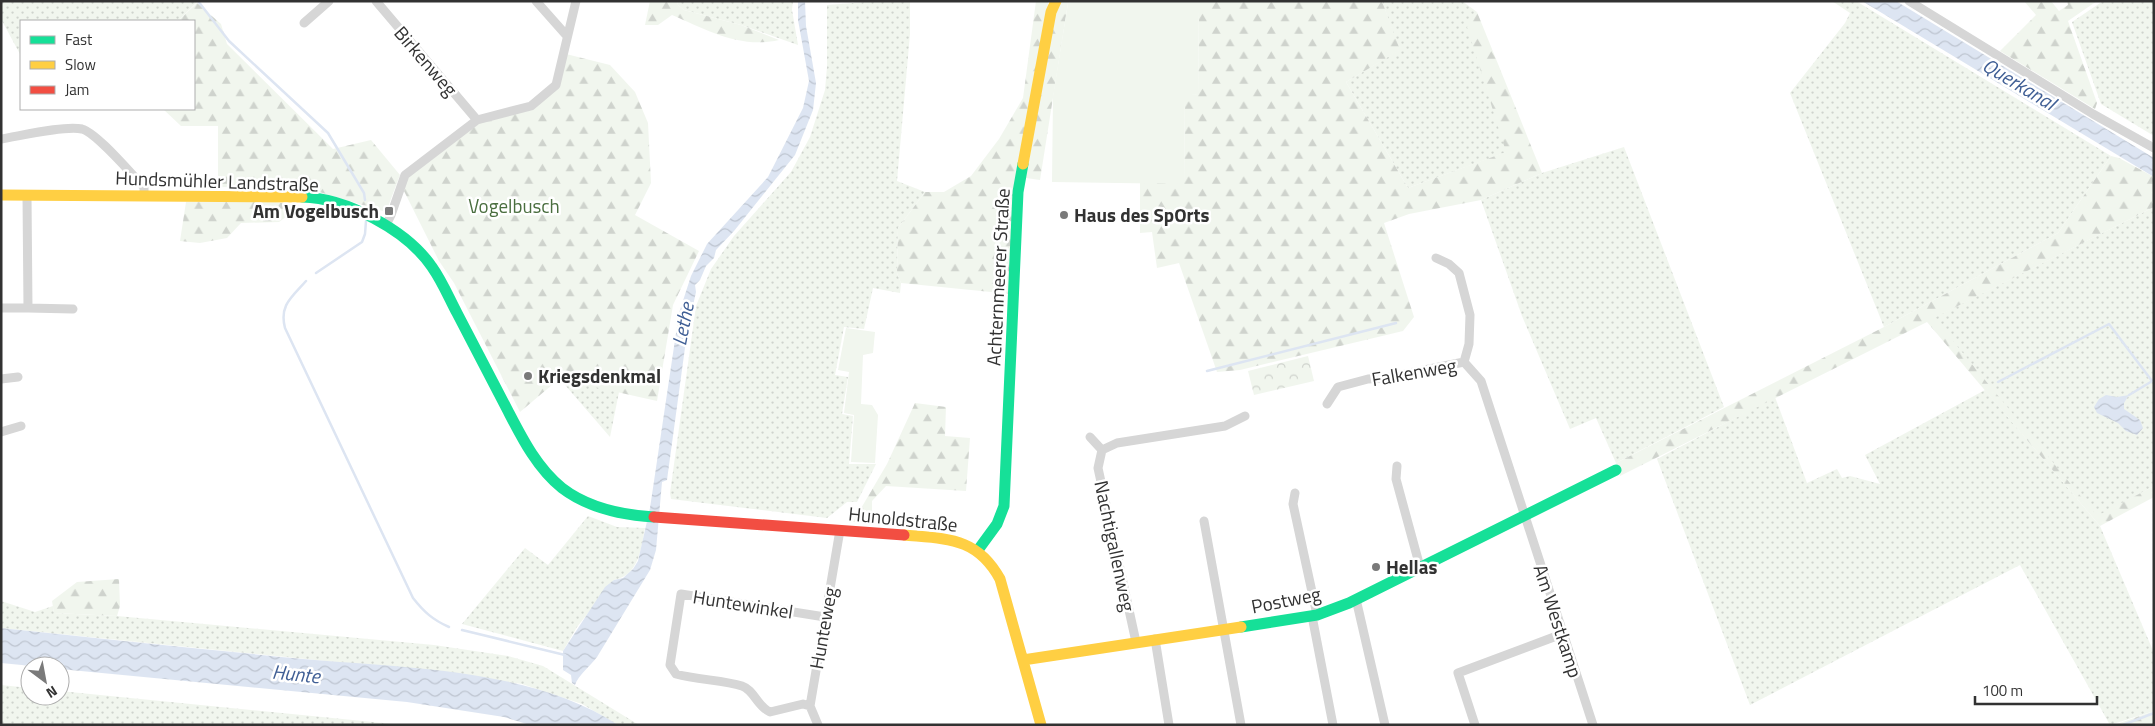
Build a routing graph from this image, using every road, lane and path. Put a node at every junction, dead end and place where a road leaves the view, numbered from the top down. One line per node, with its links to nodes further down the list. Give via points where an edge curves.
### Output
1 (328, 1): 7 (street)
2 (376, 1): 9 (street, Birkenweg)
3 (536, 1): 8 (street)
4 (576, 1): 8 (street)
5 (1056, 1): 36 (street, Achternmeerer Straße, via 1051,12 1018,192 1004,506 1002,516)
6 (1909, 1): 11 (street)
7 (304, 23)
8 (566, 36): 9 (street, via 556,85 532,106)
9 (478, 120): 15 (street, via 404,175)
10 (1, 140): 13 (street, via 82,129 93,135 144,187)
11 (2154, 148)
12 (1, 195): 14 (street, Hundsmühler Landstraße)
13 (144, 195): 14 (street, Hundsmühler Landstraße); 15 (street, Hundsmühler Landstraße, via 306,197 346,205)
14 (28, 196): 18 (street)
15 (386, 225): 33 (street, Hundsmühler Landstraße, via 423,256 437,274 520,434 550,478 578,500 644,518)
16 (1436, 258): 20 (street, via 1459,273 1470,315 1469,344)
17 (1, 308): 18 (street)
18 (28, 308): 19 (street)
19 (73, 309)
20 (1464, 362): 23 (street, Falkenweg, via 1338,387); 32 (street, Falkenweg, via 1481,381)
21 (18, 377): 22 (street)
22 (1, 379)
23 (1327, 404)
24 (1245, 416): 28 (street, via 1225,426 1118,443)
25 (21, 426): 26 (street)
26 (1, 432)
27 (1090, 437): 28 (street)
28 (1102, 450): 44 (street, Nachtigallenweg, via 1098,468)
29 (1397, 466): 37 (street, via 1396,479)
30 (1616, 470): 32 (street, Postweg)
31 (1295, 493): 39 (street, via 1293,504)
32 (1523, 516): 37 (street, Postweg); 42 (street, Am Westkamp)
33 (665, 519): 35 (street, Hunoldstraße)
34 (1204, 521): 41 (street)
35 (840, 530): 36 (street, Hunoldstraße, via 952,539); 40 (street, Hunteweg)
36 (978, 550): 45 (street, Hunoldstraße, via 1000,579)
37 (1420, 568): 38 (street, Postweg)
38 (1356, 600): 39 (street, Postweg); 52 (street)
39 (1315, 616): 41 (street, Postweg); 51 (street)
40 (825, 617): 46 (street, Hunteweg); 46 (street, Huntewinkel, via 682,594 670,665 676,674 743,686 753,694 758,704 770,712 803,704)
41 (1223, 629): 43 (street, Postweg); 50 (street)
42 (1562, 634): 53 (street, via 1458,673); 54 (street, Am Westkamp)
43 (1156, 639): 44 (street, Postweg); 49 (street)
44 (1136, 642): 45 (street, Postweg)
45 (1023, 660): 48 (street, Hunoldstraße)
46 (810, 706): 47 (street)
47 (818, 725)
48 (1041, 725)
49 (1169, 725)
50 (1241, 725)
51 (1333, 725)
52 (1385, 725)
53 (1475, 725)
54 (1593, 725)

